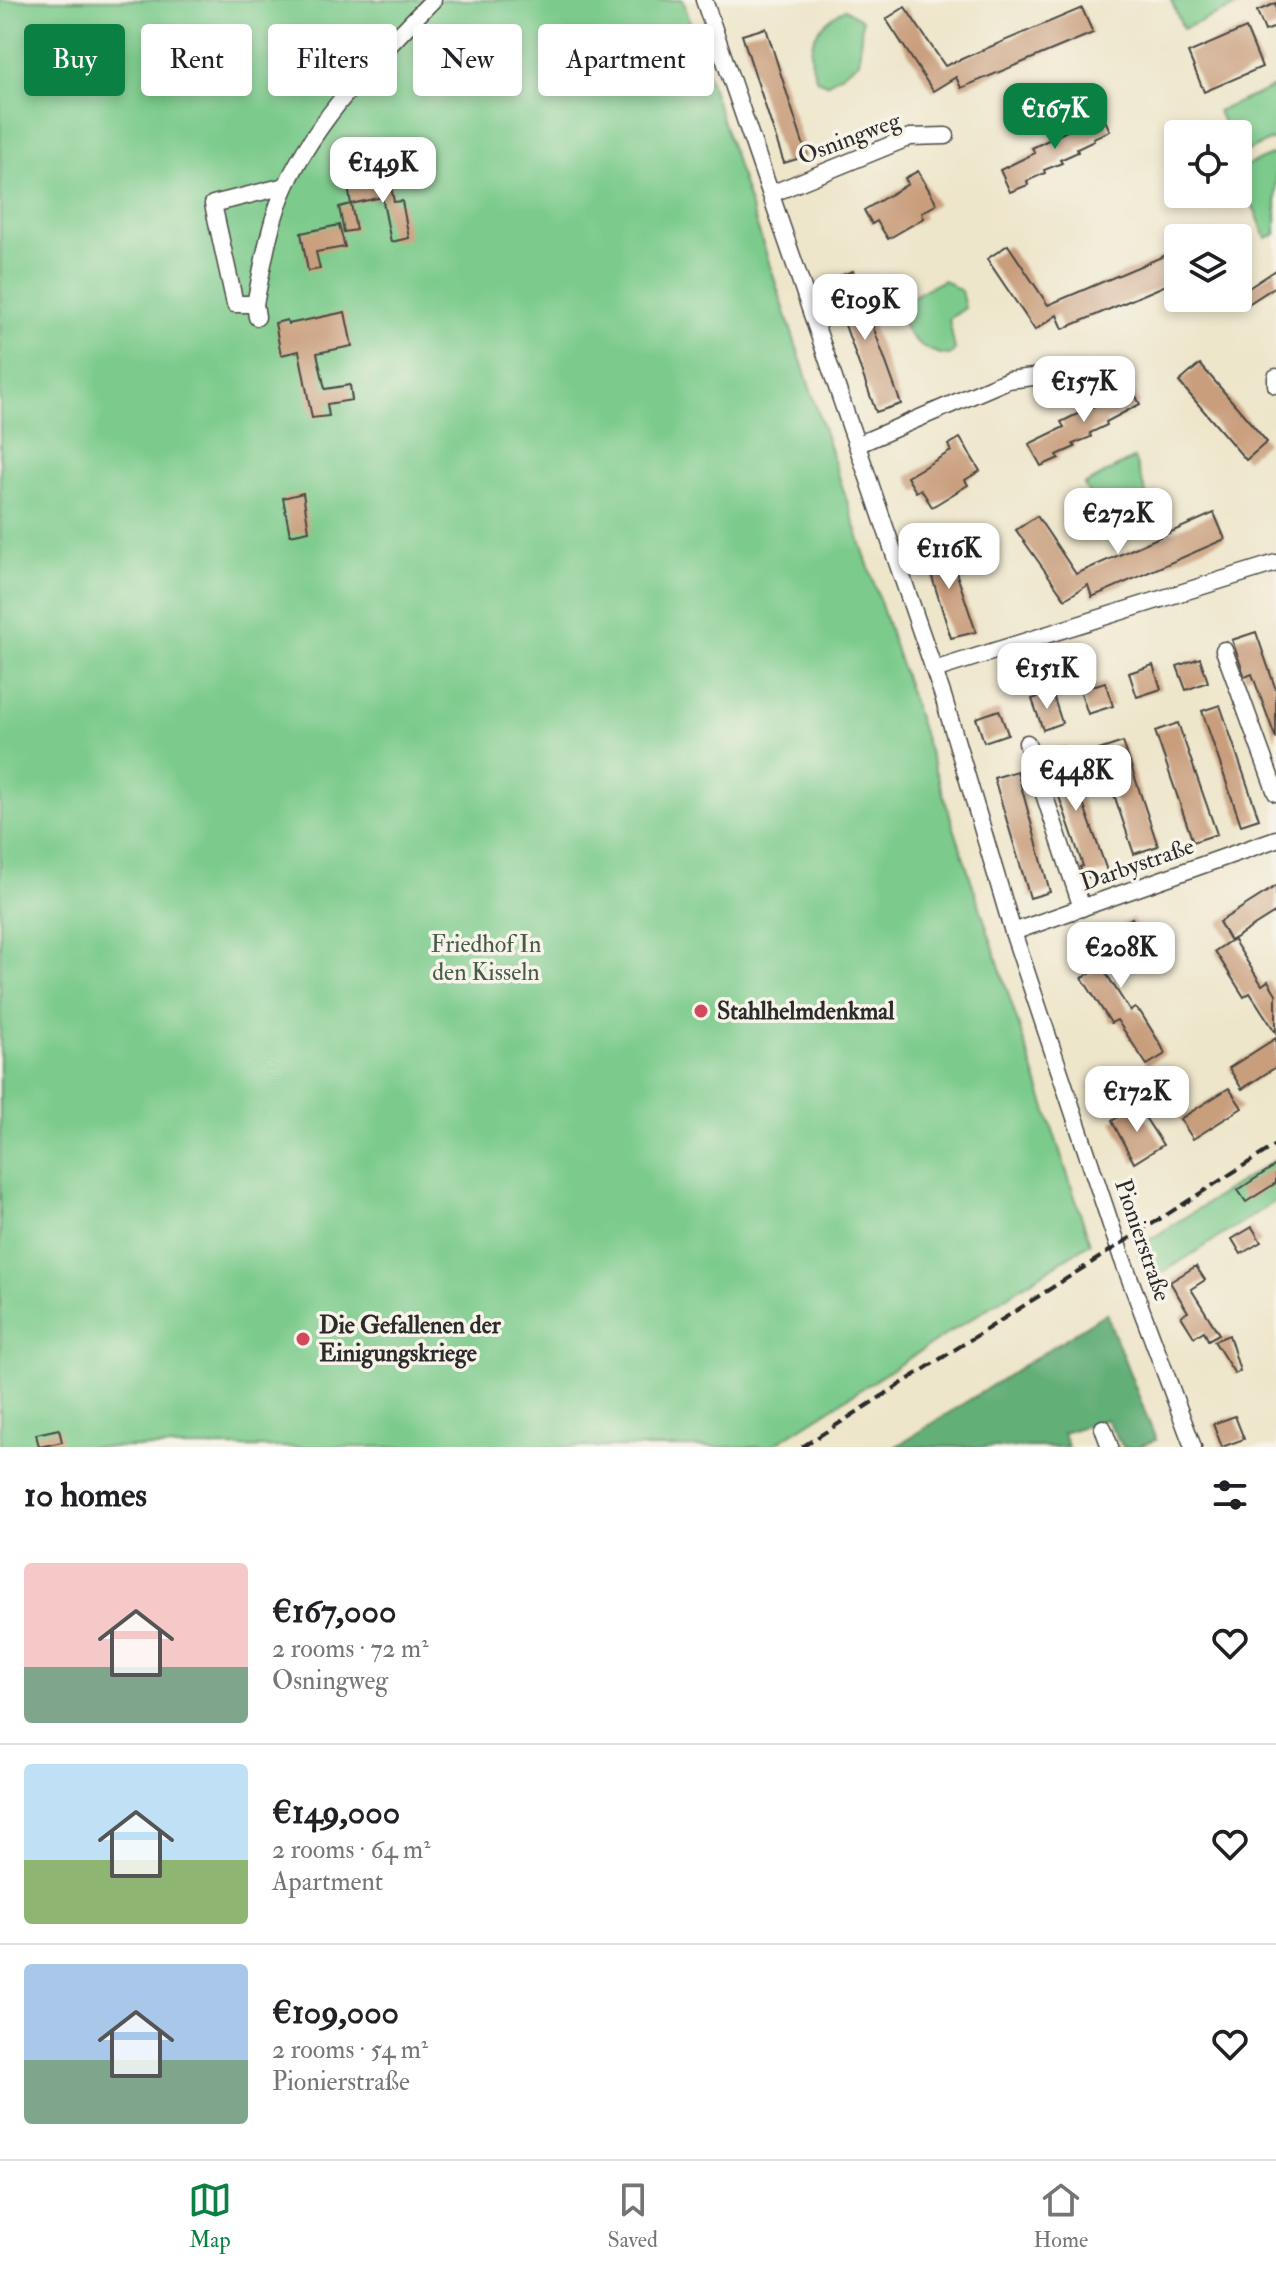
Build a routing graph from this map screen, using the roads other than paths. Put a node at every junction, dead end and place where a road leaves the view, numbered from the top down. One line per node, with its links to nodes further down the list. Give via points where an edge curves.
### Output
1 (433, 0): 4 (street, via 332,114)
2 (704, 0): 5 (street, Pionierstraße)
3 (946, 136): 5 (street, Osningweg, via 910,137)
4 (285, 186): 4 (street, via 256,311 235,304 213,204)
5 (771, 194): 9 (street, Pionierstraße)
6 (1042, 376): 9 (street, via 1008,380)
7 (1276, 377): 8 (street)
8 (1276, 385)
9 (859, 444): 12 (street, Pionierstraße)
10 (1276, 563): 12 (street)
11 (1224, 650): 14 (street)
12 (934, 670): 17 (street, Pionierstraße)
13 (1027, 743): 16 (street)
14 (1276, 793)
15 (1276, 839): 16 (street, Darbystraße)
16 (1082, 908): 17 (street, Darbystraße)
17 (1013, 932): 20 (street, Pionierstraße, via 1132,1285)
18 (1103, 1428): 19 (street)
19 (1110, 1447)
20 (1193, 1447)

